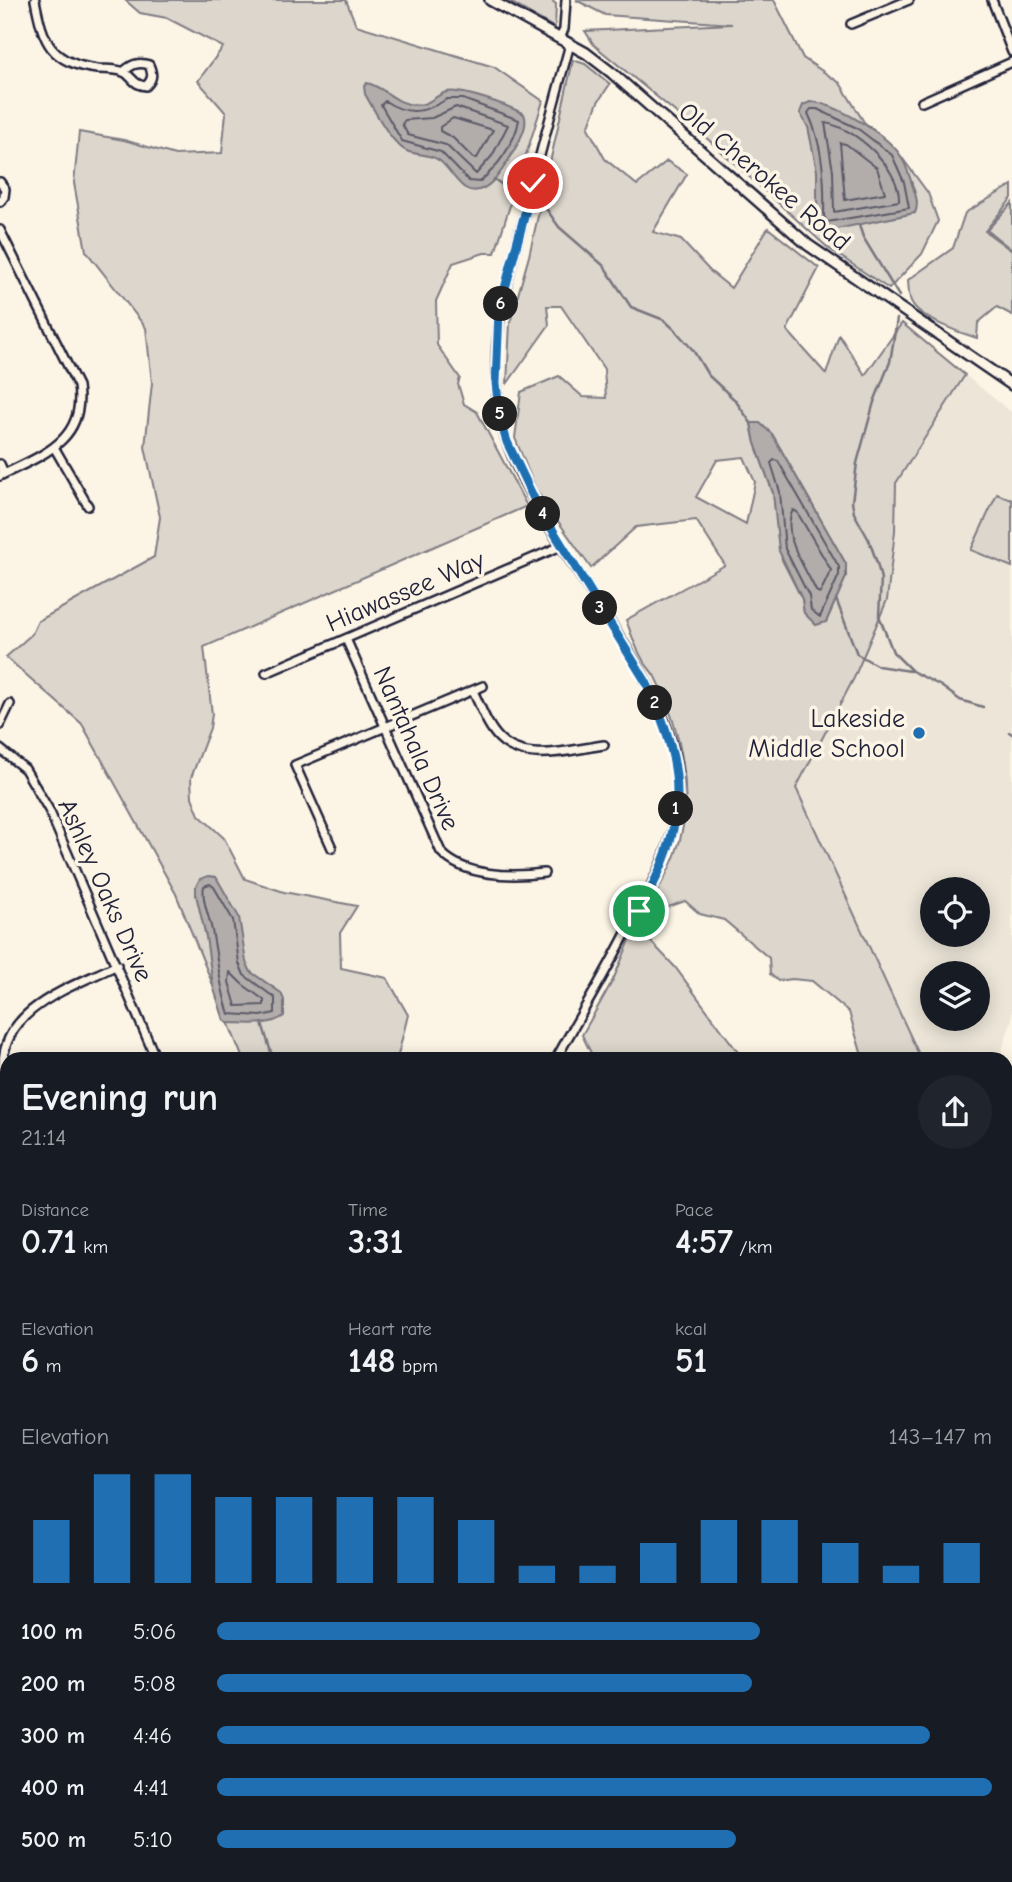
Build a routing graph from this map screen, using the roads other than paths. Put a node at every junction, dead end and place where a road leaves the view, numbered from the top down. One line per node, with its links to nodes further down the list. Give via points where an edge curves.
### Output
1 (35, 0): 11 (street, via 41,31 55,53 79,66)
2 (491, 0): 7 (street, Old Cherokee Road)
3 (566, 0): 7 (street)
4 (909, 0): 6 (street)
5 (992, 0): 9 (street)
6 (851, 24)
7 (560, 38): 8 (street, Old Cherokee Road)
8 (570, 44): 16 (street, Old Cherokee Road, via 612,73 808,245); 21 (street, via 499,311 496,338 496,383 504,432)
9 (1012, 52)
10 (1012, 62): 12 (street)
11 (123, 72)
12 (922, 102)
13 (0, 183): 14 (street, via 5,189)
14 (0, 202)
15 (0, 230): 17 (street, via 78,386 77,420)
16 (1012, 385)
17 (54, 446): 19 (street); 20 (street)
18 (0, 464): 19 (street)
19 (2, 475)
20 (88, 506)
21 (561, 546): 22 (street, Hiawassee Way); 36 (street, via 659,711 675,757 678,797 666,856 650,892)
22 (346, 639): 23 (street, Hiawassee Way); 28 (street, Nantahala Drive)
23 (266, 673)
24 (483, 686): 25 (street)
25 (473, 691): 28 (street); 29 (street, via 498,737 518,750 544,753)
26 (10, 704): 27 (street)
27 (0, 725)
28 (385, 729): 31 (street, via 295,765); 32 (street, Nantahala Drive, via 436,846 448,859 483,871)
29 (604, 746)
30 (0, 749): 33 (street, Ashley Oaks Drive, via 33,780)
31 (332, 848)
32 (544, 873)
33 (117, 965): 34 (street, via 30,1010); 35 (street, Ashley Oaks Drive)
34 (4, 1052)
35 (153, 1052)
36 (560, 1052)

